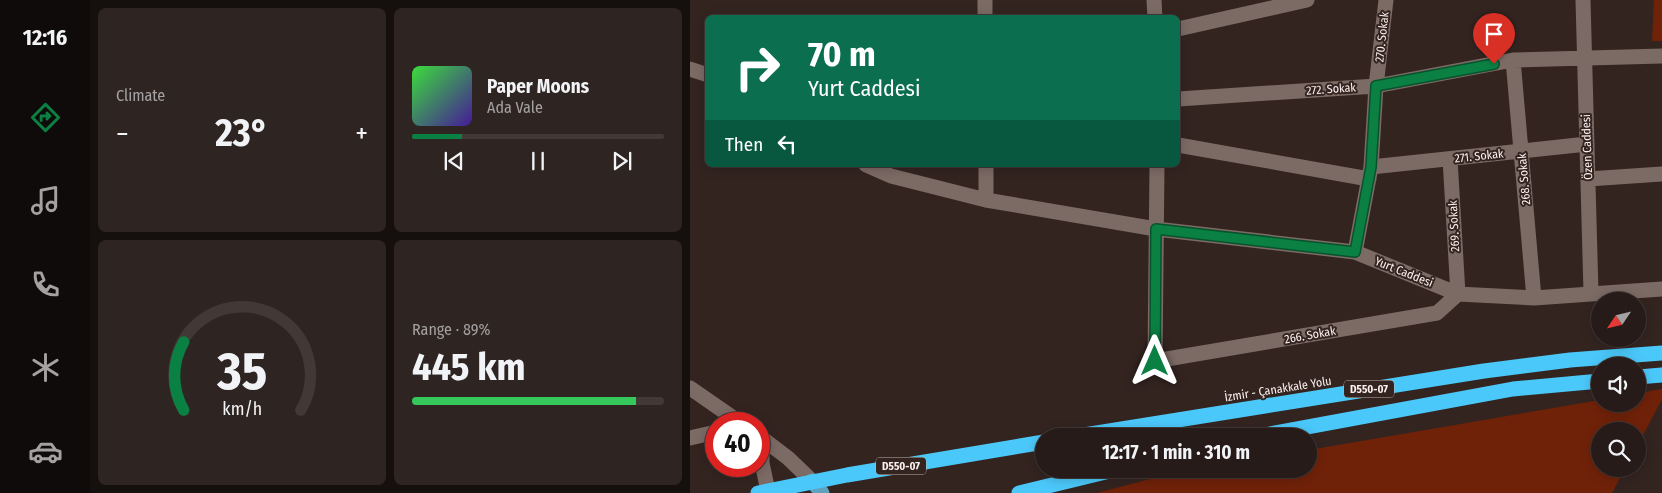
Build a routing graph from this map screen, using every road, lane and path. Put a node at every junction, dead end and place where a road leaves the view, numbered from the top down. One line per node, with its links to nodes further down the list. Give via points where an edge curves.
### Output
1 (985, 0): 6 (street)
2 (1154, 0): 7 (street)
3 (1307, 0): 8 (street)
4 (1386, 0): 14 (street, 270. Sokak)
5 (1584, 0): 10 (street, Özen Caddesi)
6 (985, 15)
7 (1155, 15)
8 (1180, 29)
9 (1662, 56): 10 (street, 272. Sokak)
10 (1585, 58): 11 (street, 272. Sokak); 16 (street, Özen Caddesi)
11 (1513, 60): 14 (street, 272. Sokak); 18 (street, 268. Sokak)
12 (690, 69): 13 (street)
13 (705, 74)
14 (1376, 86): 15 (street, 272. Sokak); 24 (street, 270. Sokak)
15 (1180, 99)
16 (1587, 144): 18 (street, 271. Sokak); 26 (street, Özen Caddesi)
17 (1180, 146): 24 (street, 271. Sokak)
18 (1521, 151): 19 (street, 271. Sokak); 35 (street, 268. Sokak)
19 (1450, 159): 24 (street, 271. Sokak); 34 (street, 269. Sokak)
20 (877, 167): 23 (street, Yurt Caddesi)
21 (986, 167): 27 (street)
22 (1157, 167): 28 (street)
23 (894, 170): 27 (street, Yurt Caddesi)
24 (1370, 173): 29 (street, 270. Sokak)
25 (1662, 174): 26 (street)
26 (1588, 179): 31 (street, Özen Caddesi)
27 (986, 200): 28 (street, Yurt Caddesi)
28 (1156, 229): 29 (street, Yurt Caddesi); 34 (street, 266. Sokak, via 1155,361 1437,313)
29 (1355, 252): 34 (street, Yurt Caddesi)
30 (1662, 289): 32 (street, Yurt Caddesi)
31 (1592, 292)
32 (1610, 292)
33 (1591, 293): 35 (street, Yurt Caddesi)
34 (1458, 294): 35 (street, Yurt Caddesi)
35 (1534, 298)
36 (1662, 353): 42 (highway, İzmir - Çanakkale Yolu / D550-07, via 1484,371)
37 (1662, 375): 38 (highway)
38 (1646, 376)
39 (1591, 382): 43 (highway, D550-07, via 1513,389)
40 (690, 388): 41 (street)
41 (725, 412)
42 (1128, 428)
43 (1302, 428)
44 (705, 435): 45 (street)
45 (690, 438)
46 (770, 444): 50 (street)
47 (1035, 444): 50 (highway, D550-07)
48 (763, 477): 51 (street)
49 (1081, 478): 52 (highway)
50 (817, 487): 51 (highway, D550-07)
51 (765, 492)
52 (1019, 493)

